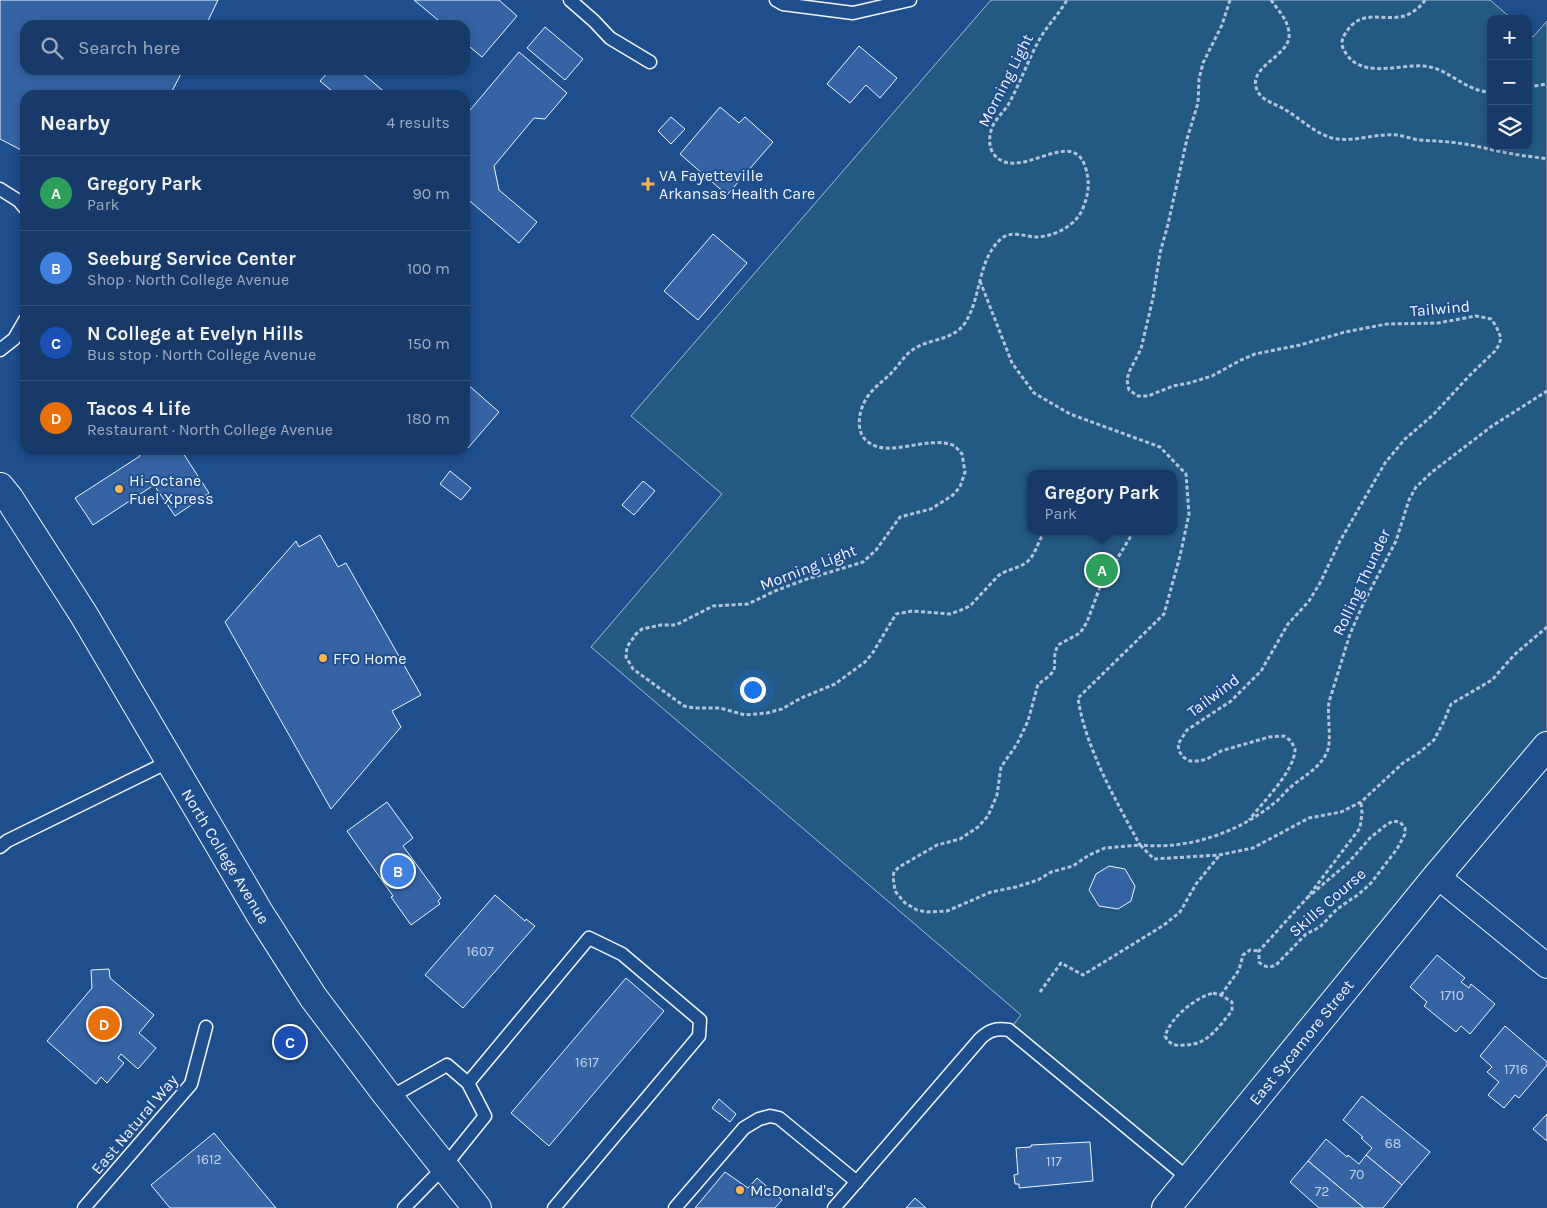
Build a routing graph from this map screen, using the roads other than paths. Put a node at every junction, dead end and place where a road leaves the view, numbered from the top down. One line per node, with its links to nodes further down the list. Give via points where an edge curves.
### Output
1 (570, 0): 5 (lane, via 610,38)
2 (776, 0): 4 (lane, via 783,4)
3 (910, 0): 4 (lane, via 853,13)
4 (795, 3)
5 (650, 62)
6 (0, 189): 7 (lane)
7 (20, 202)
8 (20, 329): 9 (lane, via 14,339)
9 (0, 350)
10 (0, 487): 12 (main road, North College Avenue, via 84,615)
11 (1547, 746): 14 (main road, East Sycamore Street)
12 (170, 761): 13 (lane); 18 (main road, North College Avenue, via 313,997)
13 (2, 840)
14 (1437, 876): 15 (street); 20 (main road, East Sycamore Street)
15 (1547, 966)
16 (206, 1027): 22 (lane, East Natural Way, via 191,1084)
17 (468, 1083): 18 (lane, via 447,1065); 19 (lane, via 485,1116); 25 (lane, via 589,938 622,954 700,1020 699,1036)
18 (389, 1098): 19 (main road, North College Avenue)
19 (444, 1167): 23 (lane); 24 (main road, North College Avenue)
20 (1189, 1179): 21 (lane, via 1009,1030 1002,1029 989,1030 980,1039); 28 (main road, East Sycamore Street)
21 (857, 1182): 26 (lane, via 779,1118 770,1116 744,1128); 27 (lane)
22 (84, 1208)
23 (404, 1208)
24 (477, 1208)
25 (554, 1208)
26 (675, 1208)
27 (834, 1208)
28 (1166, 1208)

